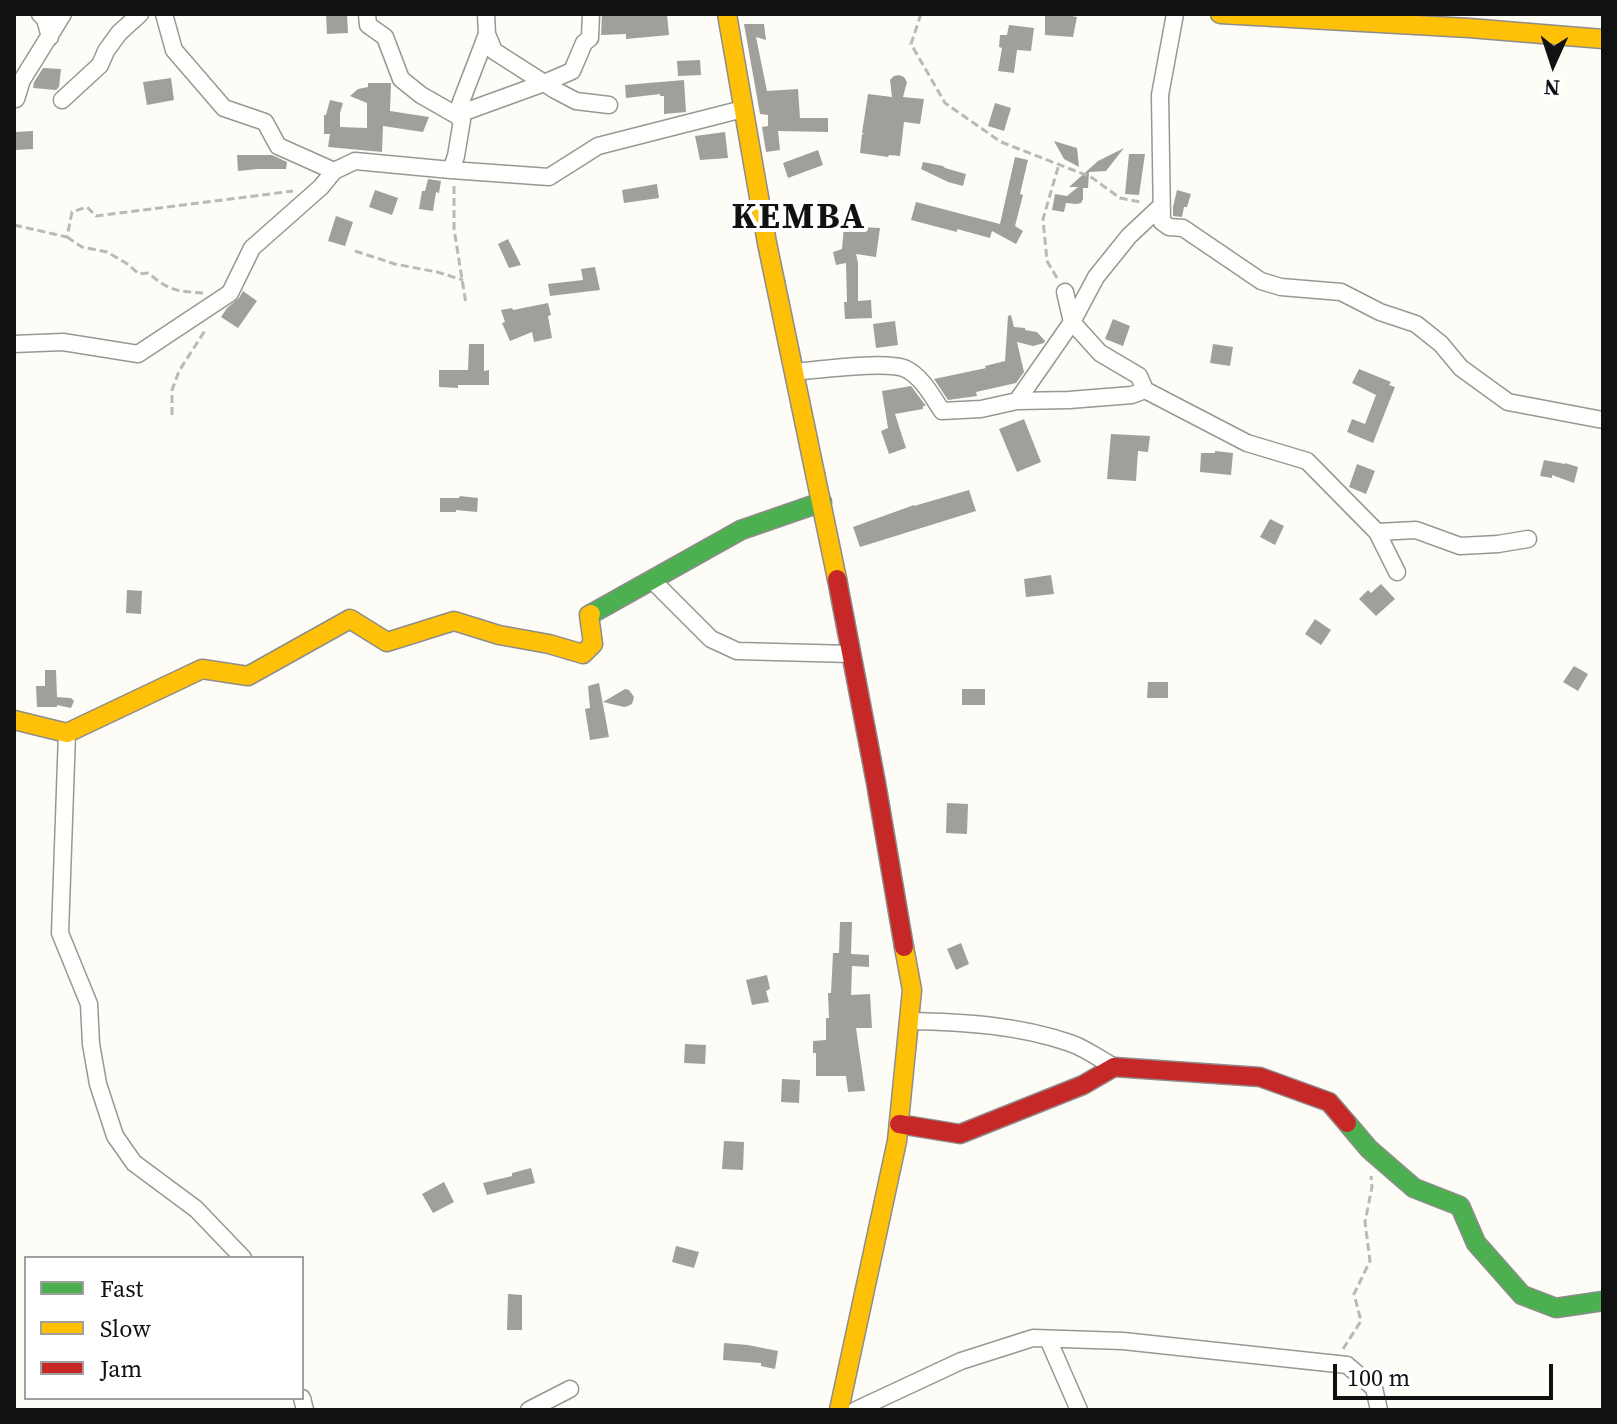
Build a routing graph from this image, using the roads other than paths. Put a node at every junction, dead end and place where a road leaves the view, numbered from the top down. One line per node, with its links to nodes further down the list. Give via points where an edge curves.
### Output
1 (40, 14): 12 (street)
2 (63, 14): 12 (street)
3 (140, 14): 16 (street, via 119,33 100,65)
4 (164, 14): 21 (street, via 174,50 224,108 265,122 278,146)
5 (367, 14): 19 (street, via 368,25 385,37 401,79)
6 (486, 14): 11 (street)
7 (591, 14): 14 (street, via 590,38 572,71)
8 (727, 14): 18 (street)
9 (1175, 14): 22 (street, via 1160,95)
10 (1220, 14): 13 (street)
11 (487, 34): 14 (street, via 494,51); 19 (street)
12 (50, 37): 15 (street)
13 (1603, 39)
14 (544, 83): 17 (street, via 576,101); 19 (street)
15 (16, 99)
16 (62, 100)
17 (609, 105)
18 (743, 109): 20 (street, via 598,146 549,177); 26 (street)
19 (456, 115): 20 (street, via 462,120)
20 (453, 170): 21 (street, via 355,161)
21 (334, 171): 25 (street, via 252,248 230,293 138,354 63,342)
22 (1160, 207): 24 (street, via 1096,277); 29 (street, via 1162,222 1183,228 1261,281 1341,292 1416,324 1461,368 1508,402)
23 (1065, 292): 24 (street)
24 (1072, 322): 27 (street, via 1100,353 1139,376); 28 (street)
25 (14, 344)
26 (794, 372): 28 (street, via 904,367 920,379 942,411); 30 (street)
27 (1145, 390): 28 (street); 31 (street, via 1247,443 1307,461)
28 (1017, 401)
29 (1603, 420)
30 (822, 502): 34 (street, via 741,530); 35 (street)
31 (1377, 532): 32 (street, via 1416,530 1460,546); 33 (street)
32 (1528, 539)
33 (1397, 572)
34 (653, 581): 35 (street, via 711,639 737,651); 37 (street, via 589,615 593,644 583,654 454,621 387,642 350,619 248,676 202,669)
35 (851, 654): 38 (street, via 912,990)
36 (14, 720): 37 (street)
37 (67, 733): 41 (street, via 60,933 89,1004 98,1084 115,1136 134,1163 196,1209)
38 (909, 1021): 39 (street, via 1003,1027 1071,1043); 40 (street)
39 (1114, 1067): 40 (street, via 1083,1085 960,1134); 42 (street, via 1260,1077 1329,1102 1369,1149 1414,1188 1460,1206 1476,1243 1522,1295 1556,1308)
40 (899, 1124): 46 (street)
41 (241, 1256)
42 (1603, 1301)
43 (1048, 1339): 47 (street, via 1033,1338 961,1361); 48 (street); 49 (street, via 1123,1341 1347,1365 1374,1388)
44 (570, 1389): 45 (street)
45 (529, 1410)
46 (839, 1410)
47 (856, 1410)
48 (1079, 1410)
49 (1379, 1410)

